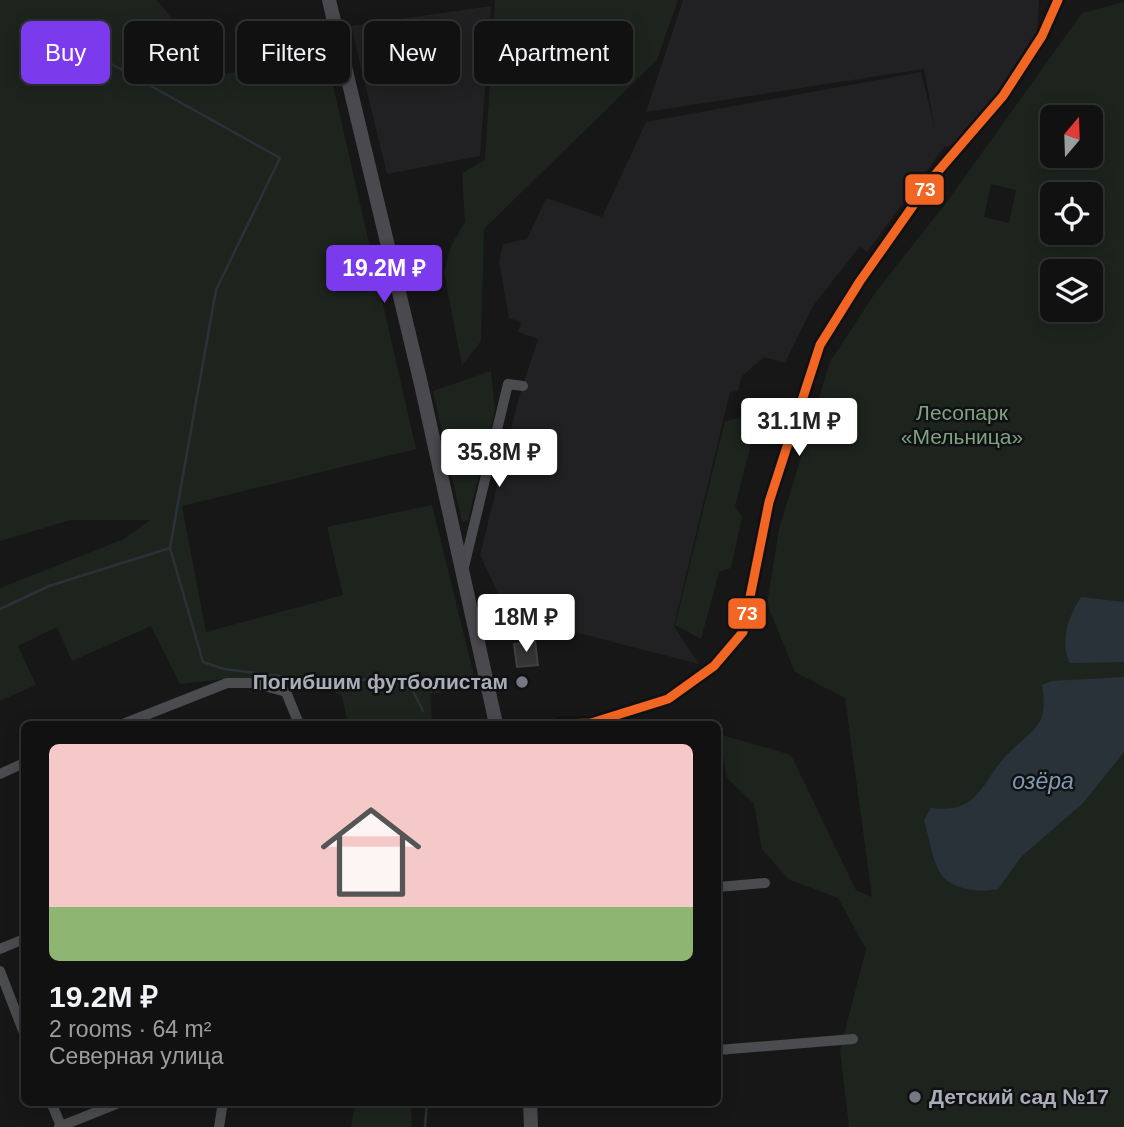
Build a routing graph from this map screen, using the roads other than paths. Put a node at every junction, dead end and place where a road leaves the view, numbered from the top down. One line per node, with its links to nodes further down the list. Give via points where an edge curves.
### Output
1 (329, 0): 4 (main road)
2 (1058, 0): 8 (street, via 1042,36 1003,96 934,177 820,345 769,502 743,632 714,666 668,699)
3 (523, 386): 4 (street, via 508,384)
4 (463, 573): 7 (main road)
5 (131, 721): 6 (street, via 226,684 240,683 286,692)
6 (298, 721)
7 (495, 721)
8 (597, 721)
9 (21, 764): 10 (street)
10 (0, 774)
11 (765, 883): 12 (street)
12 (721, 887)
13 (21, 940): 14 (street)
14 (0, 950)
15 (0, 971): 16 (street)
16 (21, 1025)
17 (853, 1039): 18 (street)
18 (721, 1049)
19 (52, 1106): 23 (street)
20 (111, 1106): 23 (street)
21 (222, 1106): 24 (street)
22 (530, 1106): 25 (main road)
23 (60, 1127)
24 (219, 1127)
25 (531, 1127)

